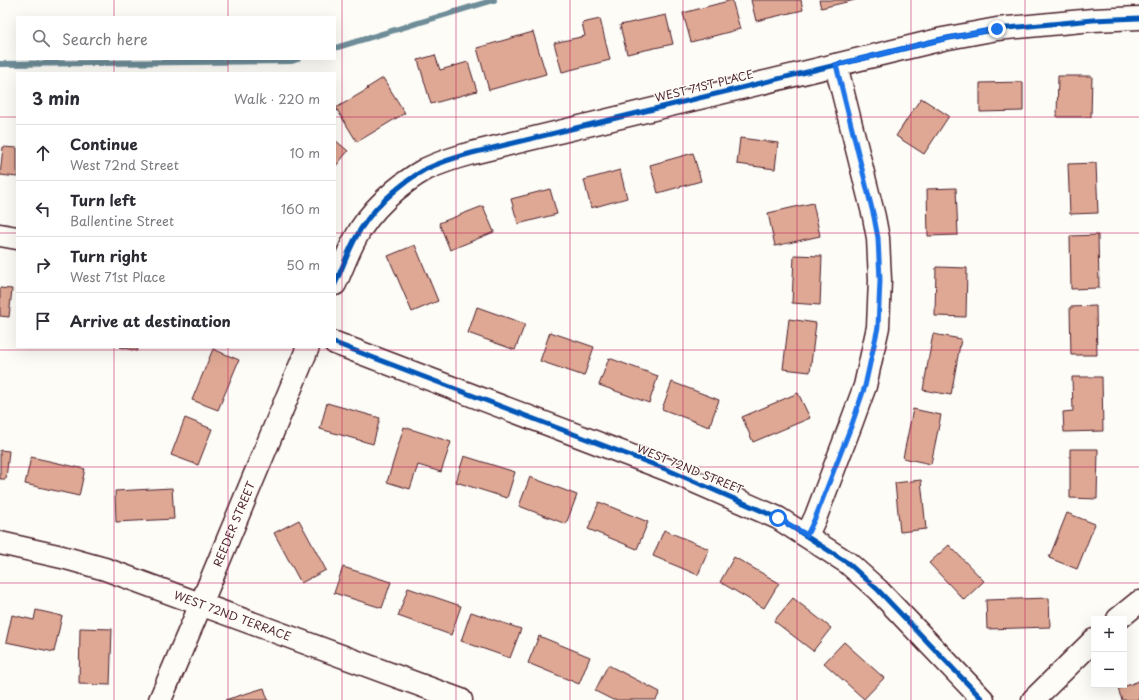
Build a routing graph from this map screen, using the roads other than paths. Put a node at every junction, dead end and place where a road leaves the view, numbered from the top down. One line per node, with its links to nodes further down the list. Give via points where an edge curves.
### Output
1 (1139, 18): 2 (street, WEST 71ST PLACE, via 997,29 943,39)
2 (836, 65): 5 (street, WEST 71ST PLACE, via 472,153 426,169 386,199 369,217 355,238); 8 (street, via 878,238 878,327 865,386)
3 (0, 235): 4 (street)
4 (16, 238)
5 (336, 282)
6 (336, 343): 8 (street, WEST 72ND STREET, via 668,470 778,518)
7 (308, 348): 11 (street, REEDER STREET)
8 (807, 535): 16 (street, WEST 72ND STREET, via 848,563 878,590)
9 (0, 544): 11 (street, WEST 72ND TERRACE, via 105,569)
10 (1139, 602): 12 (street)
11 (201, 604): 14 (street, REEDER STREET); 15 (street, WEST 72ND TERRACE)
12 (1122, 616)
13 (1091, 643): 17 (street)
14 (160, 700)
15 (461, 700)
16 (983, 700)
17 (1033, 700)

